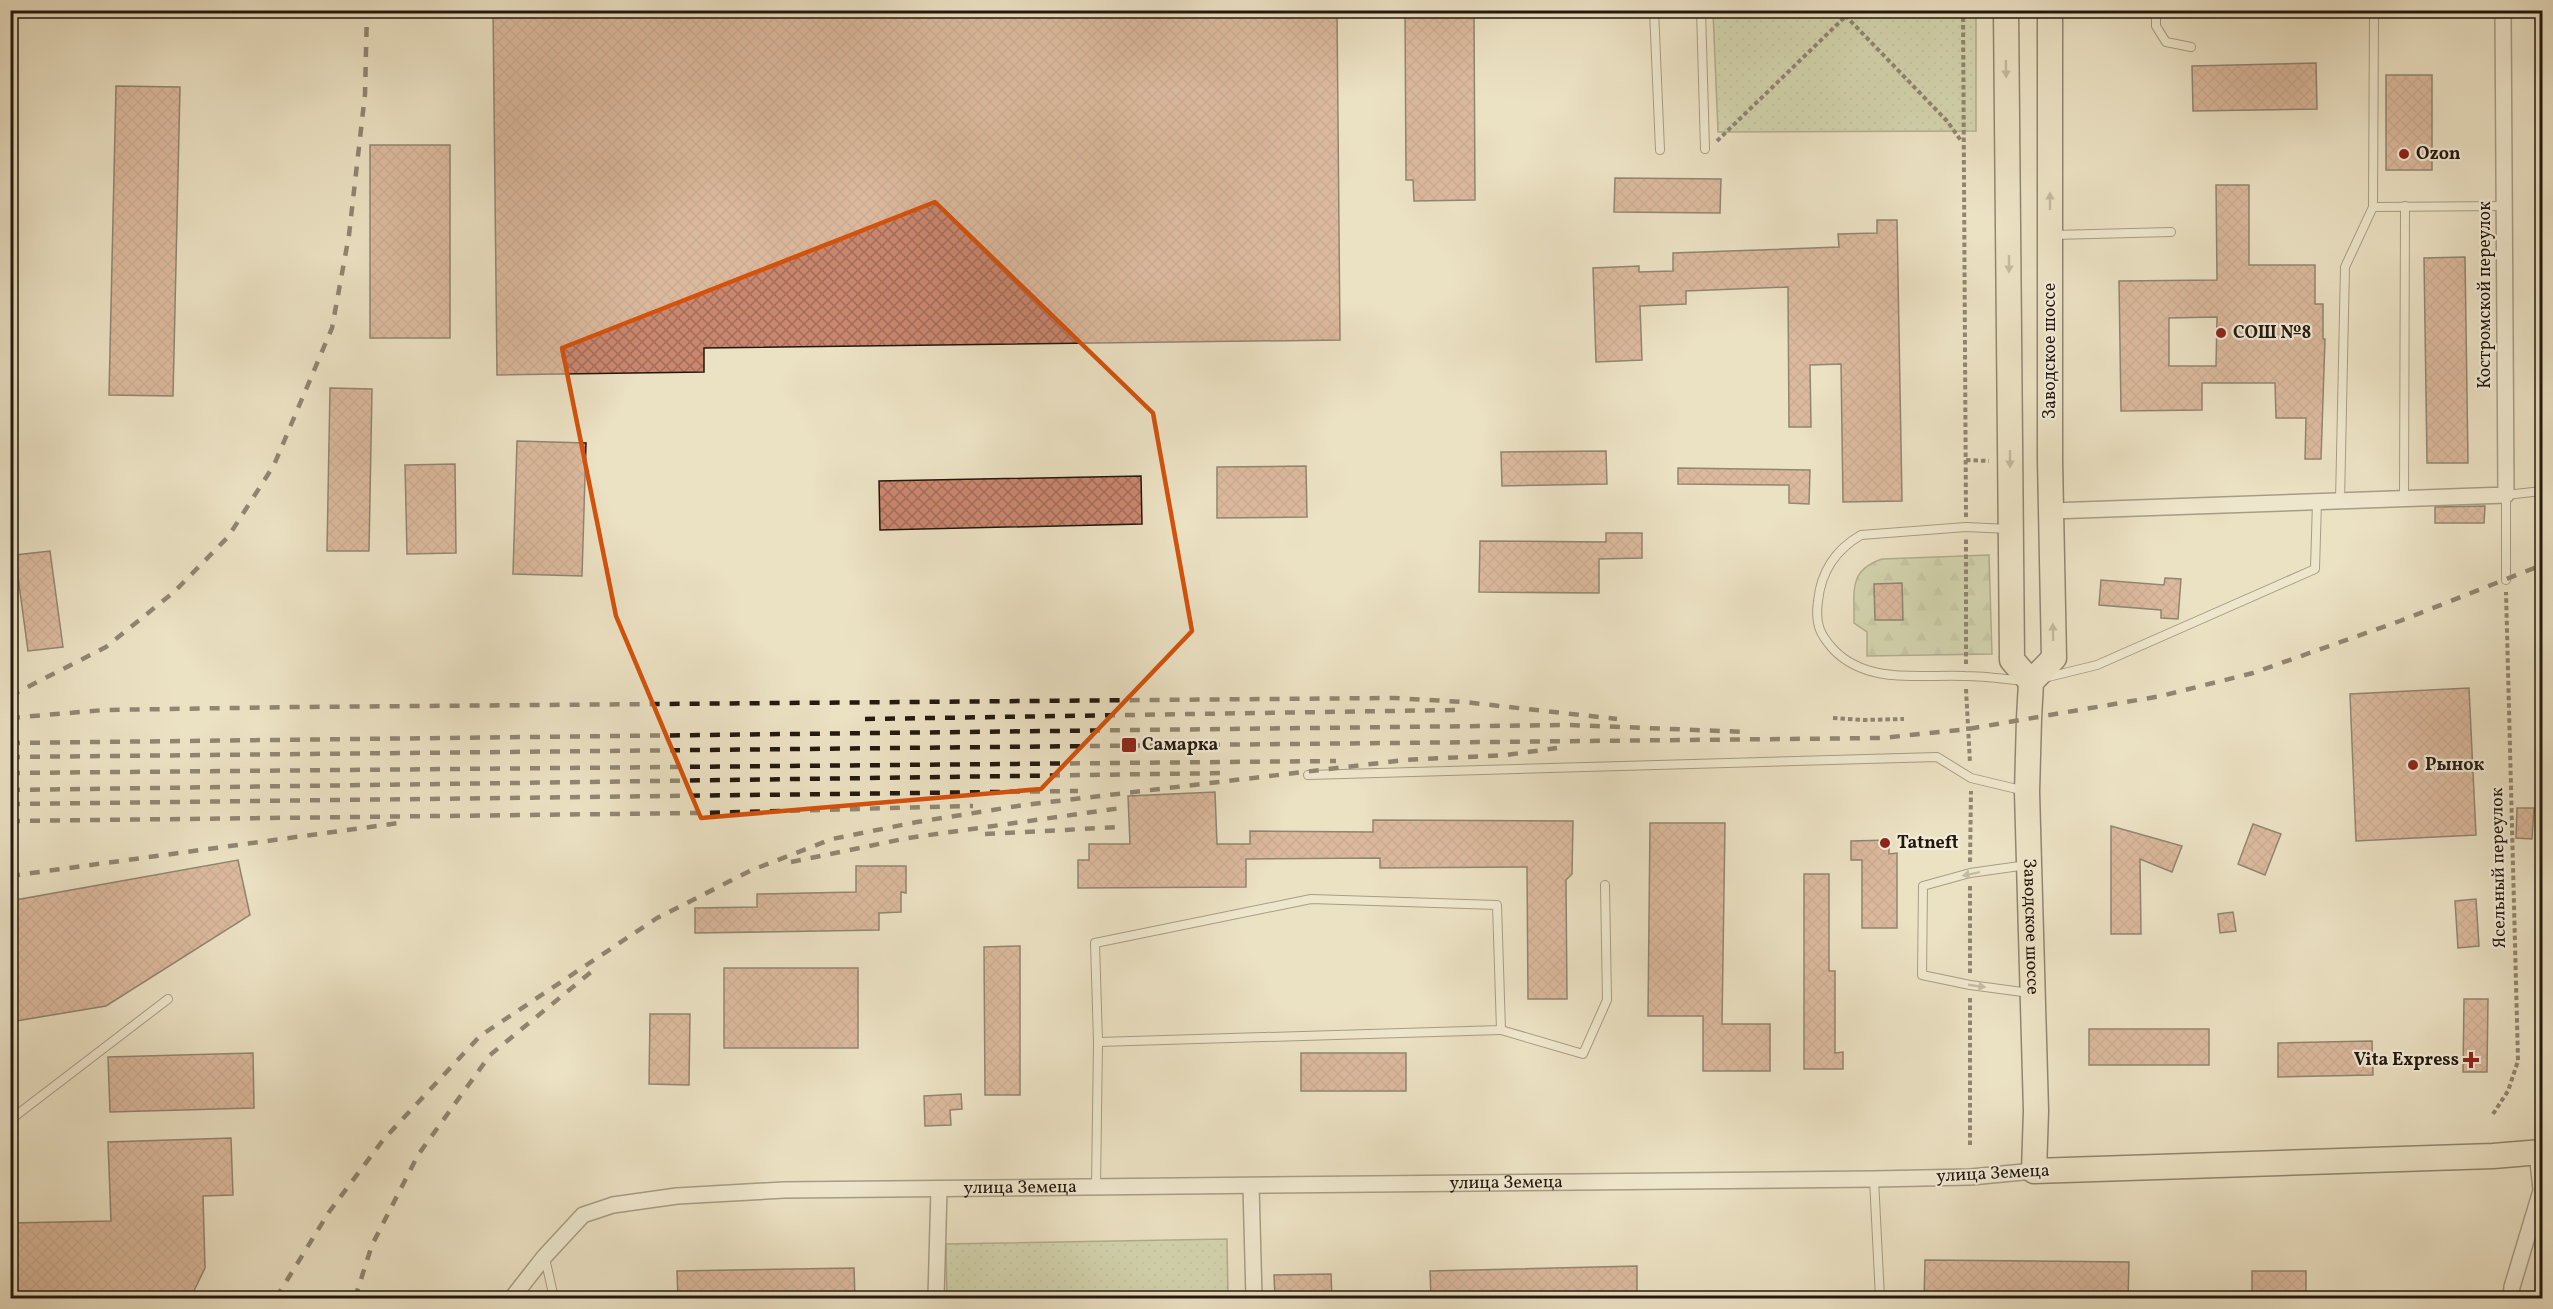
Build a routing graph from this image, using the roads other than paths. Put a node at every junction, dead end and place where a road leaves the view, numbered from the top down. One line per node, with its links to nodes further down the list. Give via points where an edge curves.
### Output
1 (1654, 10): 10 (lane)
2 (1701, 10): 9 (lane)
3 (2006, 10): 22 (main road, one-way to 22)
4 (2050, 10): 15 (main road, Заводское шоссе, one-way to 4)
5 (2156, 10): 8 (lane, via 2156,26 2166,42)
6 (2374, 10): 13 (lane)
7 (2503, 10): 12 (street, Костромской переулок)
8 (2191, 48)
9 (1707, 149)
10 (1660, 150)
11 (2405, 206): 12 (lane); 13 (lane); 18 (lane)
12 (2504, 206): 17 (street, Костромской переулок)
13 (2373, 207): 19 (lane, via 2345,267)
14 (2171, 232): 15 (lane)
15 (2050, 236): 21 (main road, Заводское шоссе)
16 (2542, 490): 17 (lane)
17 (2506, 495): 18 (street); 23 (lane, Костромской переулок)
18 (2404, 499): 19 (street)
19 (2340, 501): 20 (street)
20 (2317, 502): 21 (street); 24 (lane, via 2315,569 2097,665)
21 (2051, 511): 24 (main road, Заводское шоссе, one-way to 21, via 2054,657)
22 (2011, 529): 24 (main road, via 2012,660); 24 (lane, via 1966,527 1861,535 1830,561 1820,584 1817,610 1821,636 1860,669 1887,675)
23 (2506, 580)
24 (2031, 682): 26 (main road, Заводское шоссе)
25 (1308, 775): 26 (lane, via 1937,757 1971,778)
26 (2027, 792): 27 (main road, Заводское шоссе)
27 (2029, 864): 29 (main road, Заводское шоссе); 29 (lane, one-way to 29, via 1970,873 1923,886 1922,975)
28 (1605, 885): 31 (lane, via 1607,1000 1583,1054)
29 (2032, 993): 35 (main road, Заводское шоссе)
30 (168, 999): 33 (lane)
31 (1501, 1030): 32 (lane); 32 (lane, via 1497,905 1311,899 1095,943)
32 (1098, 1042): 38 (lane)
33 (10, 1120)
34 (2540, 1152): 35 (main road, улица Земеца); 40 (street)
35 (2034, 1171): 36 (street, улица Земеца)
36 (1874, 1179): 37 (street, улица Земеца); 46 (lane)
37 (1251, 1186): 38 (street, улица Земеца); 45 (street)
38 (1096, 1187): 39 (street, улица Земеца)
39 (939, 1189): 41 (street, улица Земеца, via 784,1190 677,1196 613,1205 583,1215); 44 (street)
40 (2541, 1197): 47 (street, via 2511,1287)
41 (545, 1256): 42 (street, улица Земеца); 43 (lane)
42 (512, 1299)
43 (554, 1299)
44 (936, 1299)
45 (1254, 1299)
46 (1880, 1299)
47 (2511, 1299)

